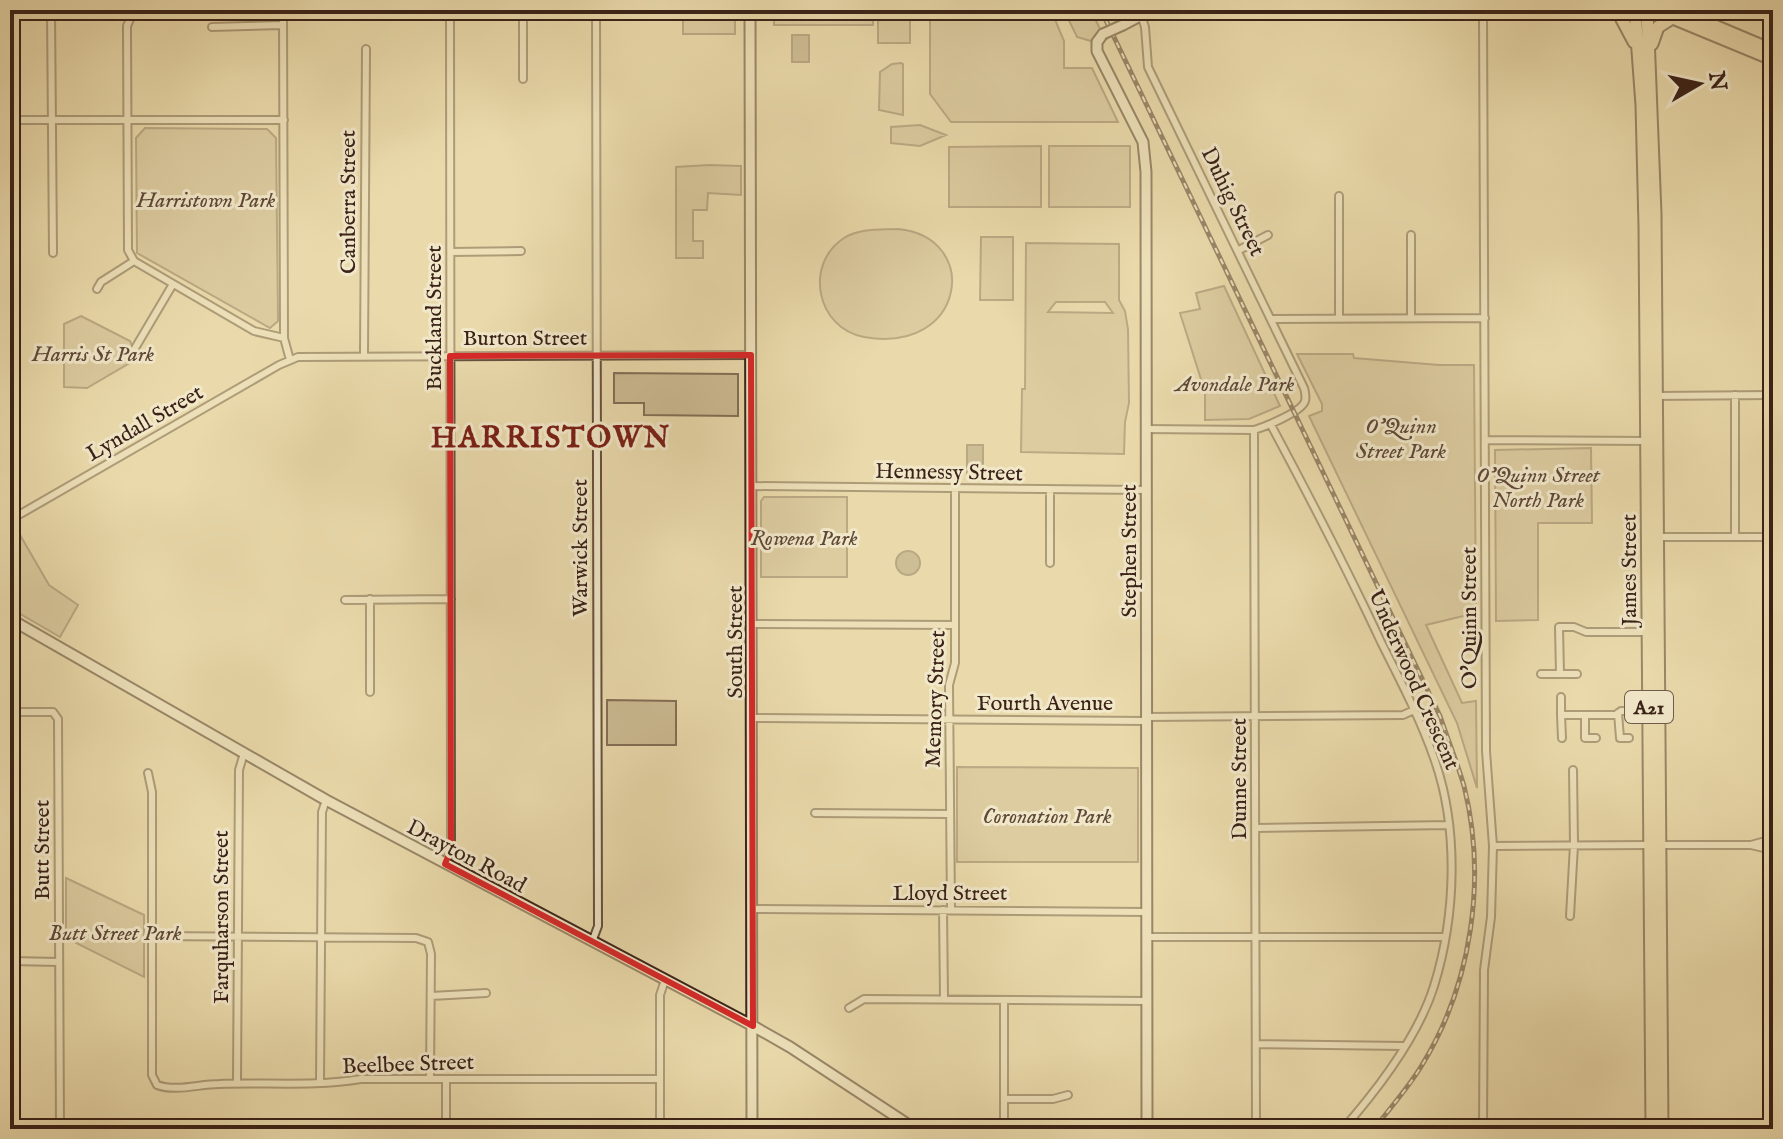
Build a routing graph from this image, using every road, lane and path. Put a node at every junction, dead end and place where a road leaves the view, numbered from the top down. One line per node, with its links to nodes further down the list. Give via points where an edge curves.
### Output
1 (51, 10): 24 (street)
2 (134, 10): 25 (street, via 127,26)
3 (283, 10): 15 (street)
4 (450, 10): 32 (street, Buckland Street)
5 (523, 10): 22 (street)
6 (596, 10): 44 (street, Warwick Street)
7 (750, 10): 45 (street, South Street)
8 (1483, 10): 39 (street, O'Quinn Street)
9 (1617, 10): 19 (highway)
10 (1635, 10): 19 (highway, James Street / A21)
11 (1650, 10): 14 (main road); 19 (highway, James Street / A21)
12 (1714, 10): 17 (street)
13 (1142, 13): 30 (street, Duhig Street, via 1148,67); 53 (street, Stephen Street, bridge, via 1103,34 1097,51 1145,151)
14 (1675, 14): 17 (main road); 19 (highway, via 1658,27)
15 (283, 25): 16 (street); 26 (street)
16 (212, 27)
17 (1709, 29): 20 (main road); 21 (main road)
18 (366, 49): 43 (street, Canberra Street)
19 (1644, 50): 51 (highway, James Street / A21)
20 (1773, 50)
21 (1773, 60)
22 (523, 79)
23 (10, 120): 24 (street)
24 (52, 120): 25 (street); 33 (street)
25 (127, 120): 26 (street); 34 (street, via 128,250)
26 (284, 120): 41 (street)
27 (1339, 196): 38 (street)
28 (1268, 235): 30 (street)
29 (1411, 235): 37 (street)
30 (1239, 250): 40 (street, Duhig Street)
31 (521, 251): 32 (street)
32 (451, 252): 46 (street, Buckland Street)
33 (53, 253)
34 (134, 261): 35 (street); 36 (street)
35 (173, 284): 41 (street, via 254,331); 42 (street)
36 (97, 289)
37 (1411, 317): 38 (street); 39 (street)
38 (1339, 318): 40 (street)
39 (1485, 318): 55 (street, O'Quinn Street)
40 (1272, 319): 52 (street, Duhig Street, via 1306,400)
41 (284, 338): 48 (street)
42 (131, 355)
43 (364, 355): 46 (street, Burton Street); 47 (street, Burton Street)
44 (597, 355): 45 (street, Burton Street); 46 (street, Burton Street); 116 (street, Warwick Street, via 598,926)
45 (751, 355): 57 (street, South Street)
46 (450, 356): 67 (street, Buckland Street)
47 (298, 357): 48 (street, Lyndall Street)
48 (290, 360): 61 (street, Lyndall Street)
49 (1735, 395): 50 (street); 51 (street); 63 (street)
50 (1773, 395)
51 (1651, 396): 56 (highway, James Street / A21)
52 (1271, 425): 54 (street); 78 (street, Underwood Crescent)
53 (1145, 429): 54 (street); 60 (street, Stephen Street)
54 (1254, 430): 84 (street, Dunne Street)
55 (1486, 440): 56 (street); 103 (street, O'Quinn Street, via 1486,751)
56 (1651, 441): 62 (highway, James Street / A21)
57 (751, 486): 58 (street, Hennessy Street); 70 (street, South Street)
58 (955, 489): 59 (street, Hennessy Street); 71 (street, Memory Street)
59 (1050, 490): 60 (street, Hennessy Street); 65 (street)
60 (1145, 490): 87 (street, Stephen Street)
61 (10, 520)
62 (1652, 537): 63 (street); 72 (highway, James Street / A21); 101 (highway, James Street / A21)
63 (1735, 537): 64 (street)
64 (1773, 537)
65 (1050, 563)
66 (370, 599): 67 (street); 68 (street); 76 (street)
67 (451, 599): 105 (street, Buckland Street, via 451,849)
68 (345, 600)
69 (12, 619): 91 (street, Drayton Road)
70 (751, 624): 71 (street); 85 (street, South Street)
71 (955, 625): 86 (street, Memory Street)
72 (1648, 632): 74 (street, via 1559,627); 79 (highway, James Street / A21)
73 (1541, 674): 74 (street)
74 (1560, 674): 75 (street)
75 (1577, 674)
76 (370, 692)
77 (1561, 697): 82 (street)
78 (1414, 710): 84 (street, Fourth Avenue, via 1403,715); 97 (street, Underwood Crescent, via 1435,760)
79 (1649, 711): 81 (street); 101 (highway, James Street / A21)
80 (10, 712): 118 (street, Butt Street, via 53,712 58,719)
81 (1618, 713): 83 (street); 90 (street, via 1620,738)
82 (1561, 715): 83 (street); 88 (street)
83 (1585, 715): 89 (street, via 1585,738)
84 (1255, 716): 87 (street, Fourth Avenue); 98 (street, Dunne Street)
85 (752, 718): 86 (street, Fourth Avenue); 106 (street, South Street)
86 (949, 719): 87 (street, Fourth Avenue); 96 (street, Memory Street)
87 (1146, 719): 108 (street, Stephen Street)
88 (1562, 738)
89 (1596, 738)
90 (1629, 738)
91 (244, 753): 94 (street, Drayton Road); 112 (street, Farquharson Street, via 239,770)
92 (1573, 770): 100 (street)
93 (148, 773): 110 (street)
94 (326, 800): 105 (street, Drayton Road); 115 (street)
95 (815, 813): 96 (street)
96 (950, 814): 107 (street, Memory Street)
97 (1449, 825): 98 (street); 114 (street, Underwood Crescent, via 1452,899)
98 (1256, 828): 111 (street, Dunne Street)
99 (1773, 838): 102 (street); 104 (street)
100 (1574, 845): 101 (street); 103 (street); 109 (street)
101 (1655, 845): 102 (street); 137 (highway, James Street / A21)
102 (1751, 845): 104 (street)
103 (1493, 846): 148 (street, O'Quinn Street, via 1484,970)
104 (1773, 851)
105 (445, 864): 116 (street, Drayton Road)
106 (752, 909): 107 (street, Lloyd Street); 126 (street, South Street)
107 (947, 910): 108 (street, Lloyd Street); 122 (street, Memory Street)
108 (1147, 912): 113 (street, Stephen Street)
109 (1570, 916)
110 (151, 936): 112 (street); 132 (street, Beelbee Street, via 152,1075 157,1085)
111 (1256, 936): 113 (street); 114 (street); 127 (street, Dunne Street)
112 (239, 937): 115 (street); 132 (street, Farquharson Street)
113 (1147, 937): 124 (street, Stephen Street)
114 (1444, 937): 128 (street, Underwood Crescent, via 1434,987)
115 (321, 938): 121 (street, via 428,942); 133 (street)
116 (592, 942): 119 (street, Drayton Road)
117 (10, 961): 118 (street)
118 (59, 962): 139 (street, Butt Street)
119 (665, 980): 126 (street, Drayton Road); 131 (street, via 660,995)
120 (486, 993): 121 (street)
121 (431, 996): 129 (street)
122 (944, 999): 123 (street); 125 (street, via 864,999)
123 (1004, 1000): 124 (street); 135 (street)
124 (1147, 1001): 146 (street, Stephen Street)
125 (849, 1008)
126 (753, 1026): 136 (street, Drayton Road); 142 (street, South Street)
127 (1257, 1044): 128 (street); 147 (street, Dunne Street)
128 (1404, 1046): 138 (street, Underwood Crescent)
129 (430, 1079): 130 (street, Beelbee Street); 133 (street, Beelbee Street)
130 (446, 1079): 131 (street, Beelbee Street); 140 (street)
131 (660, 1079): 141 (street)
132 (237, 1083): 133 (street, Beelbee Street)
133 (320, 1083)
134 (1068, 1095): 135 (street)
135 (1005, 1099): 145 (street)
136 (902, 1119): 143 (street); 144 (street)
137 (1657, 1126)
138 (1345, 1127)
139 (60, 1129)
140 (446, 1129)
141 (660, 1129)
142 (752, 1129)
143 (915, 1129)
144 (925, 1129)
145 (1004, 1129)
146 (1147, 1129)
147 (1256, 1129)
148 (1483, 1129)

